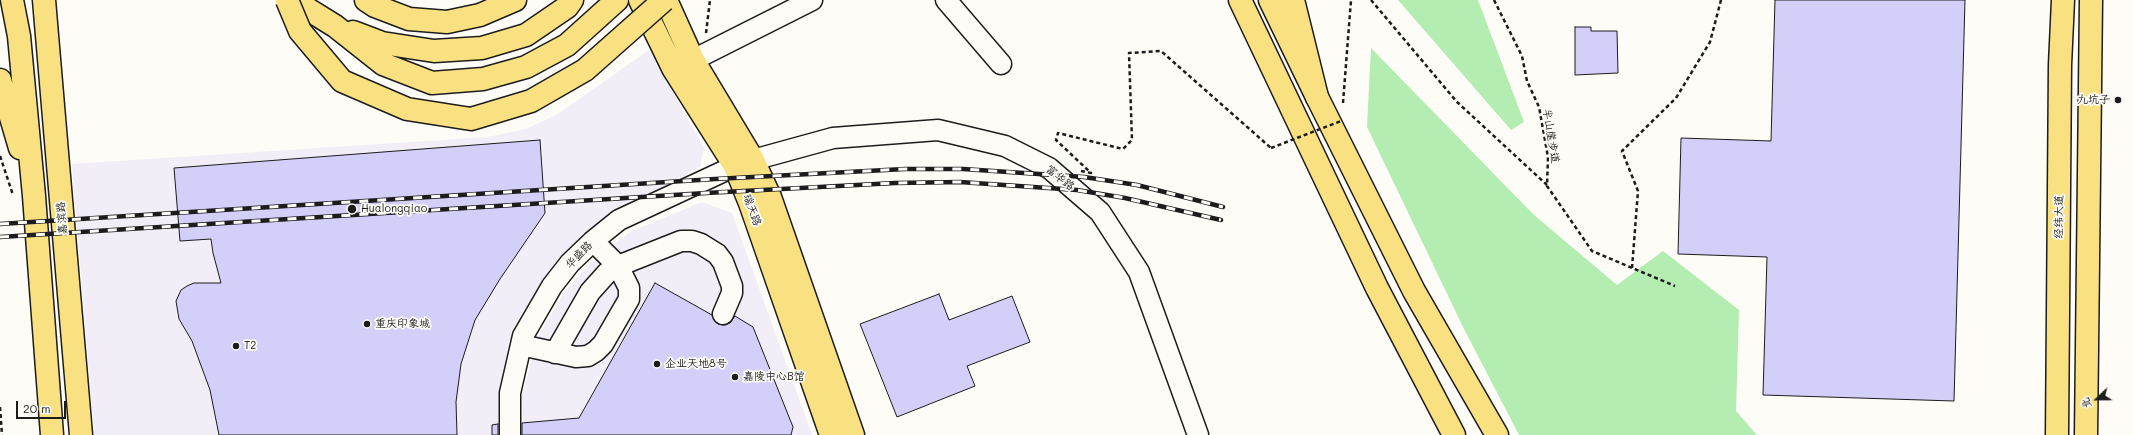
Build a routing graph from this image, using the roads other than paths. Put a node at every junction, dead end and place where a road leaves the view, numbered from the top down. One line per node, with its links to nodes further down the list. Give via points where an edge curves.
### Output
1 (12, 0): 24 (main road, via 19,36)
2 (44, 0): 31 (main road, 嘉滨路)
3 (287, 0): 10 (main road, bridge, via 300,31 342,81 407,109 471,119 531,101 585,70)
4 (293, 0): 18 (main road)
5 (366, 0): 6 (main road, via 409,19 447,22 480,14)
6 (515, 0)
7 (572, 0): 18 (main road, via 567,7 526,35 482,48 434,51 382,43)
8 (617, 0): 18 (main road, via 567,45 526,66 483,79 432,83 383,64)
9 (640, 0): 23 (main road, 瑞天路, via 673,68)
10 (665, 0): 19 (main road, 瑞天路)
11 (812, 0): 19 (street)
12 (946, 0): 20 (street)
13 (1240, 0): 36 (main road, via 1377,288)
14 (1270, 0): 22 (main road)
15 (1293, 0): 22 (main road)
16 (2063, 0): 38 (main road, 经纬大道, via 2060,65)
17 (2091, 0): 39 (main road)
18 (335, 26)
19 (698, 57): 23 (main road, 瑞天路)
20 (1001, 64)
21 (0, 80): 24 (main road)
22 (1317, 97): 37 (main road, via 1414,291)
23 (744, 163): 25 (street, 华盛路, via 619,220); 33 (main road, 瑞天路, via 750,203); 34 (main road, 瑞天路, via 770,197); 35 (street, 富华路, via 833,138 938,130 1005,146 1049,168 1100,212 1139,272)
24 (34, 196): 30 (main road)
25 (593, 241): 26 (street); 28 (street, 华盛路, via 570,263 552,286 523,336)
26 (618, 266): 27 (street, via 681,241 701,244 717,254 732,286); 29 (street, via 607,273 590,292); 29 (street, via 629,288 629,298 604,344 588,356 576,357)
27 (724, 314)
28 (521, 345): 29 (street); 32 (street, 华盛路, via 510,393)
29 (555, 353)
30 (52, 435)
31 (81, 435)
32 (510, 435)
33 (831, 435)
34 (854, 435)
35 (1198, 435)
36 (1454, 435)
37 (1497, 435)
38 (2057, 435)
39 (2086, 435)

